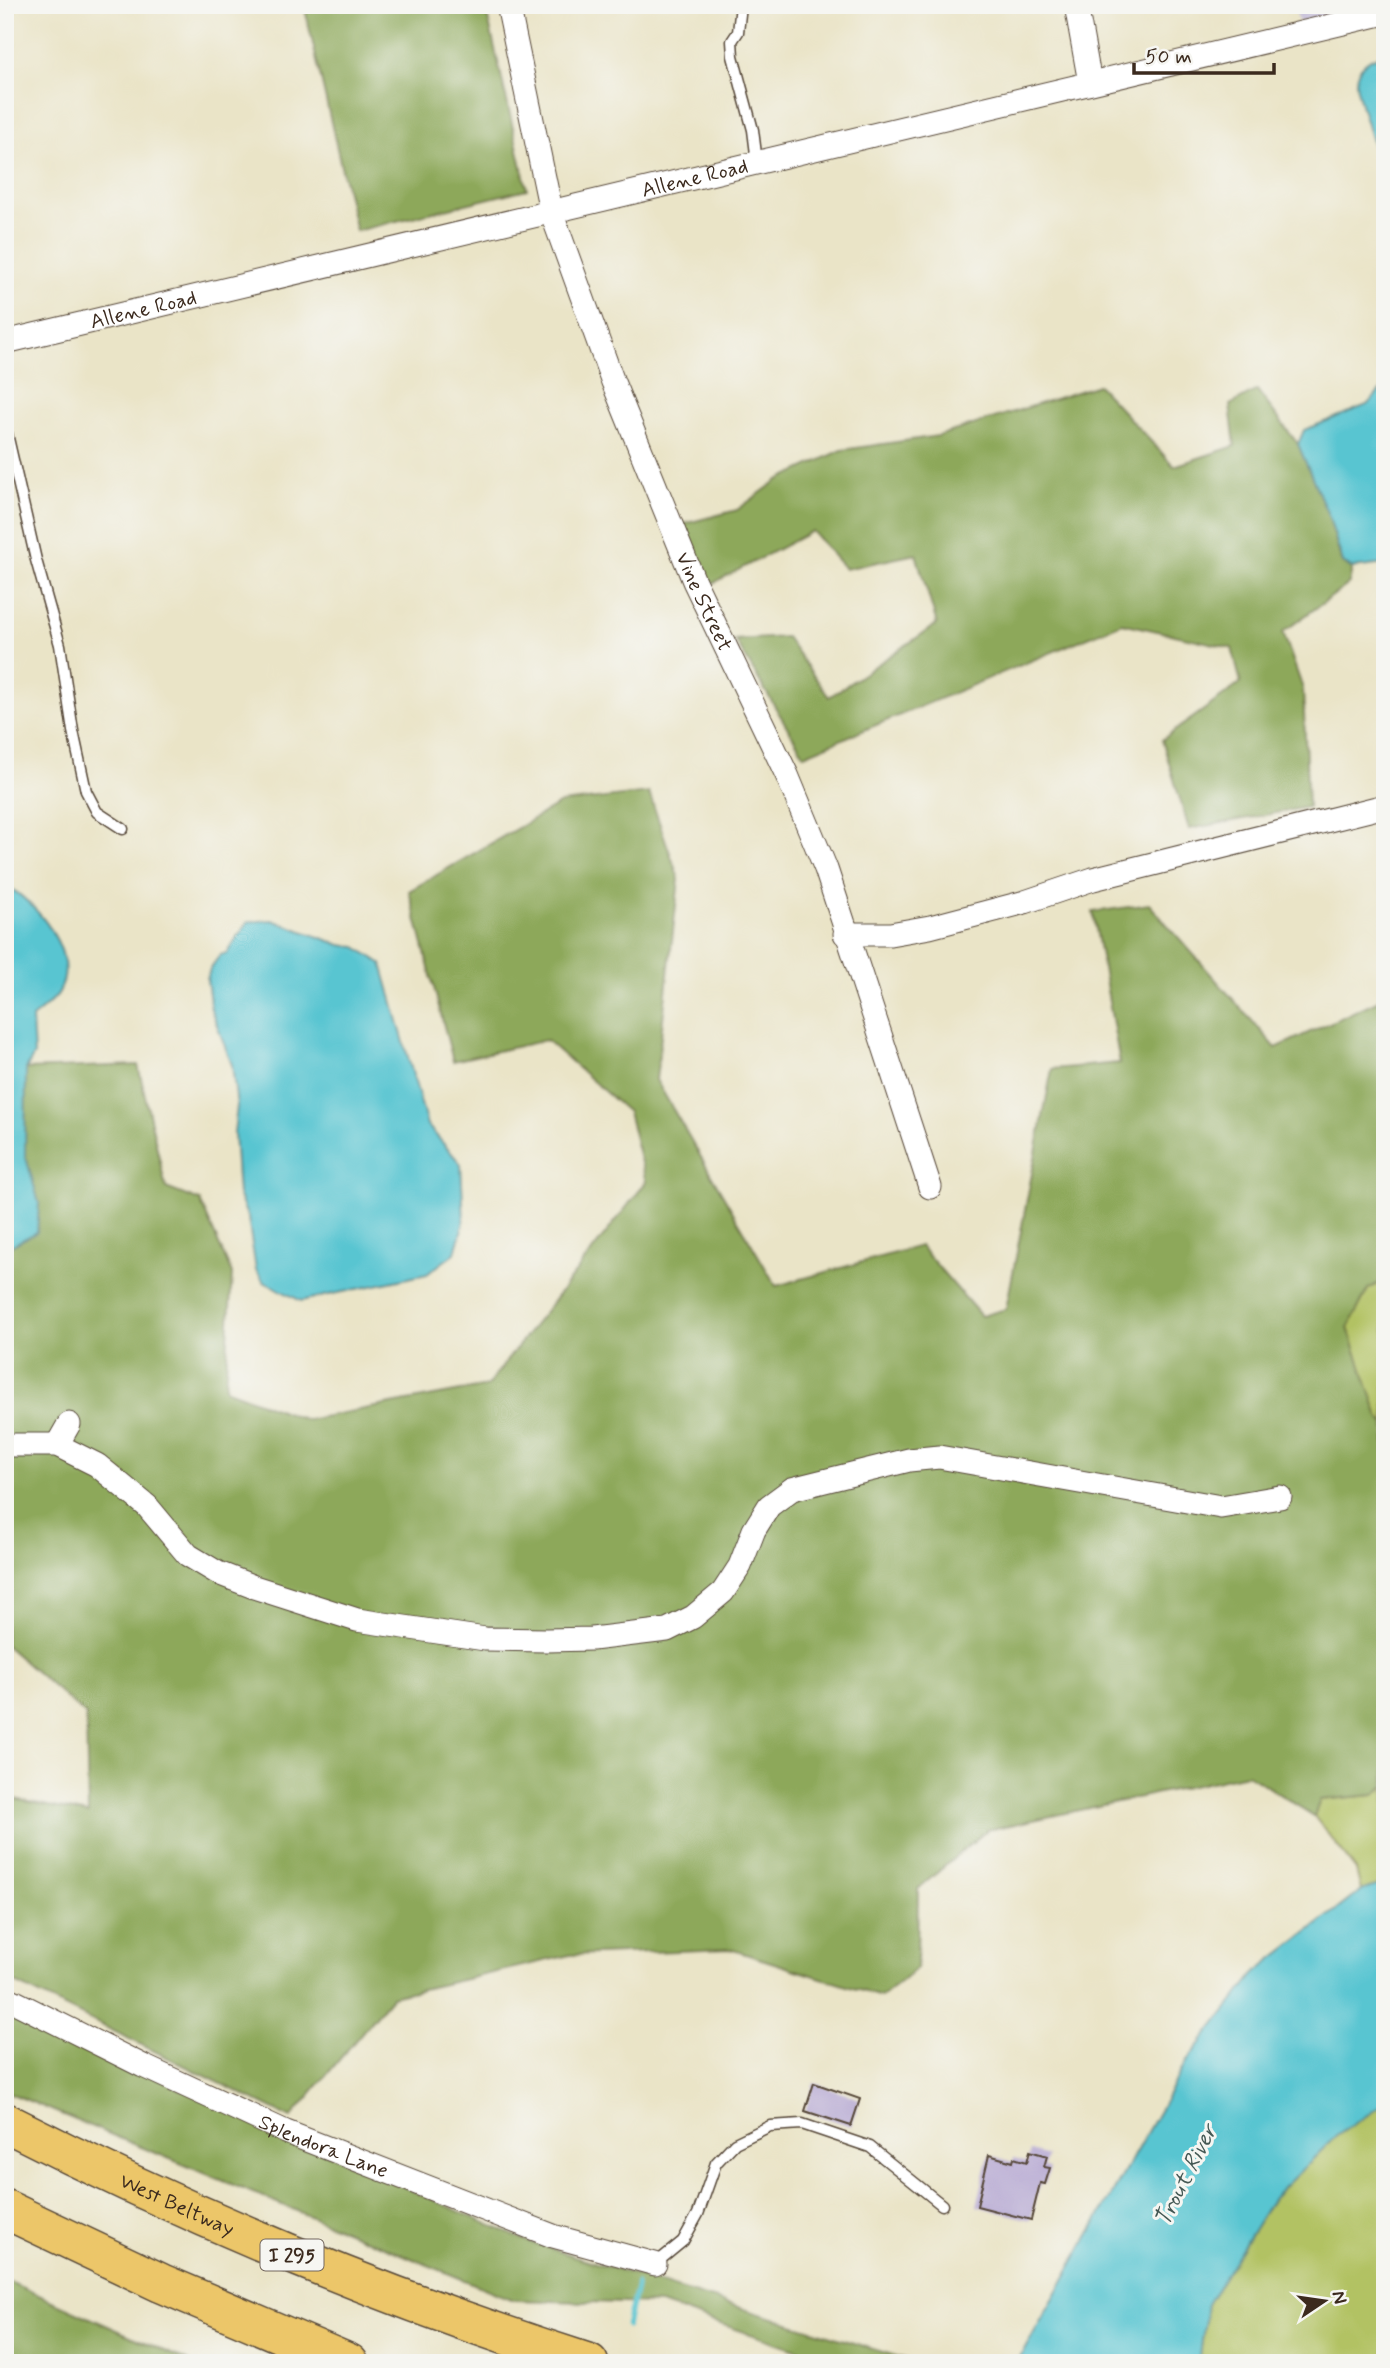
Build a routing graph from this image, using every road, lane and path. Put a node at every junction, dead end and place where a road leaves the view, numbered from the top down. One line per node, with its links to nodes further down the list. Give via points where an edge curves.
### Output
1 (508, 5): 7 (street, Vine Street)
2 (741, 5): 6 (lane, via 733,56)
3 (1076, 5): 5 (street)
4 (1385, 13): 5 (street, Allene Road)
5 (1090, 83): 6 (street, Allene Road)
6 (757, 162): 7 (street, Allene Road)
7 (551, 211): 8 (street, Allene Road); 12 (street, Vine Street, via 613,382 694,581 787,775 826,869)
8 (5, 342)
9 (5, 425): 11 (lane, via 60,645 86,791 97,812)
10 (1385, 806): 12 (street, via 1093,879 930,927 890,934)
11 (123, 829)
12 (845, 934): 13 (street, Vine Street)
13 (930, 1187)
14 (69, 1424): 16 (street)
15 (5, 1445): 16 (street)
16 (57, 1445): 17 (street, via 97,1465 147,1506 188,1555 218,1573 357,1620 485,1639 592,1639 667,1630 693,1618 723,1592 769,1506 792,1489 909,1460 939,1457 1221,1507)
17 (1280, 1497)
18 (5, 1997): 22 (street, Splendora Lane, via 286,2132 553,2236)
19 (5, 2122): 24 (highway, West Beltway / I 295, via 140,2189 309,2262 489,2331)
20 (942, 2205): 22 (lane, via 870,2147 802,2124 770,2126 735,2143 716,2163 683,2241)
21 (5, 2209): 23 (highway, via 161,2283)
22 (655, 2264)
23 (349, 2363)
24 (589, 2363)

